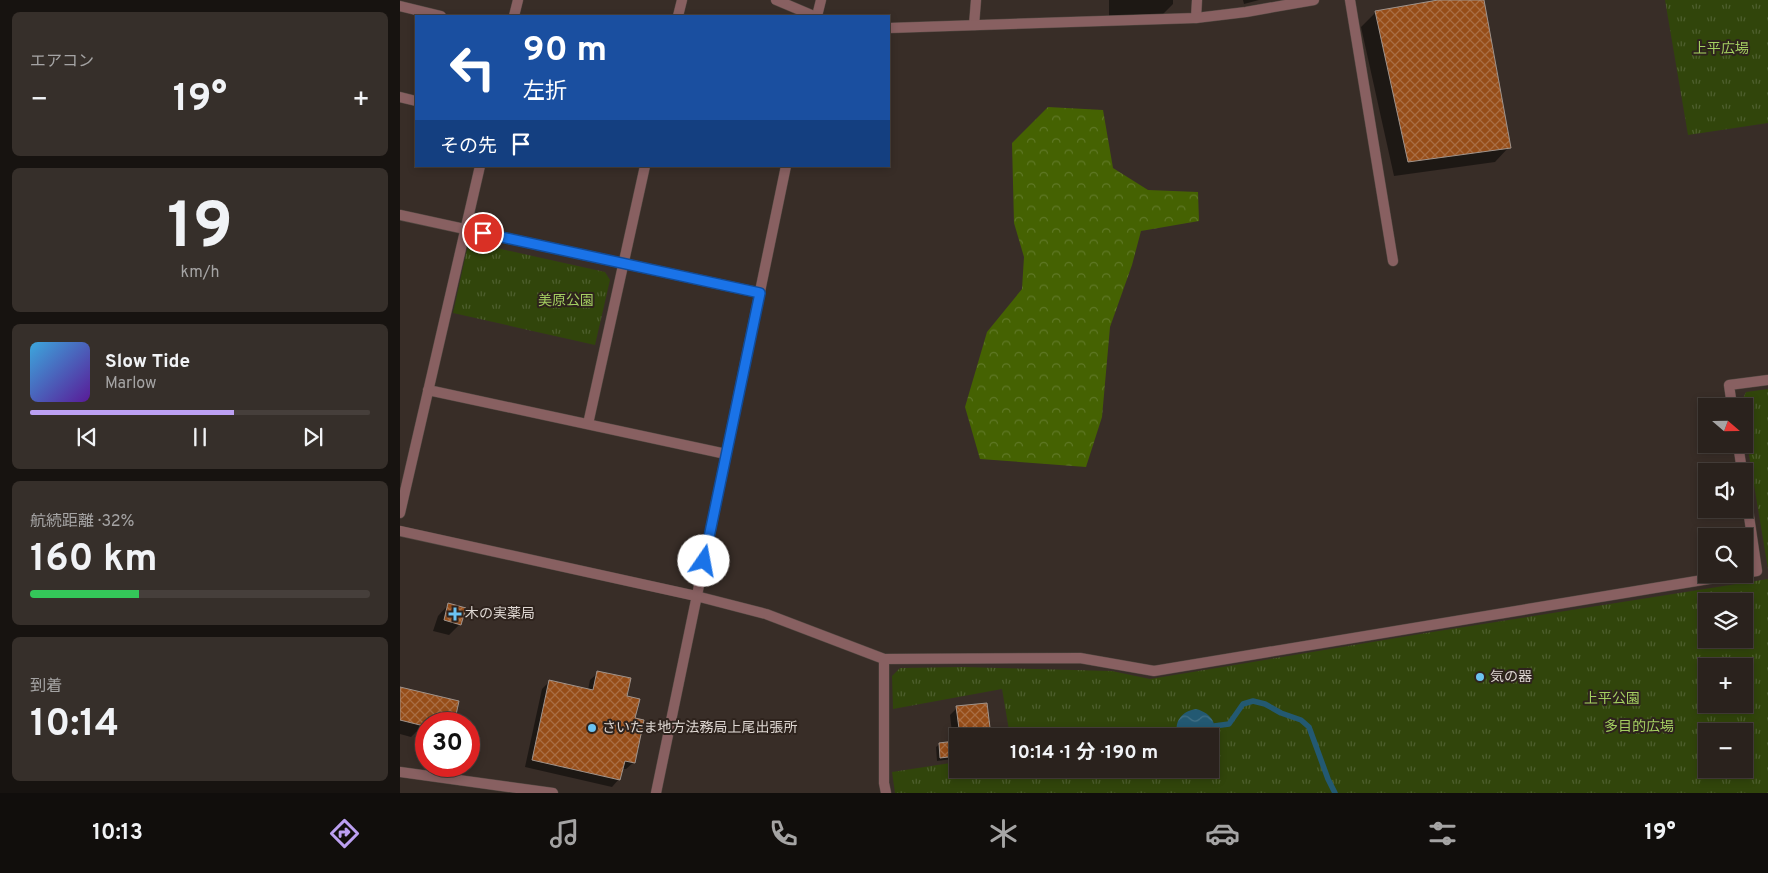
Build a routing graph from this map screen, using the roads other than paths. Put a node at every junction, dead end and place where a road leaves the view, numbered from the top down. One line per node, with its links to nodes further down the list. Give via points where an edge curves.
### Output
1 (518, 0): 12 (street)
2 (682, 0): 13 (street)
3 (776, 0): 14 (street)
4 (821, 0): 15 (street)
5 (976, 0): 17 (street)
6 (1197, 0): 16 (street)
7 (1314, 0): 9 (street)
8 (1350, 0): 26 (street)
9 (1297, 2): 16 (street)
10 (400, 6): 11 (street)
11 (437, 15)
12 (514, 15)
13 (678, 15)
14 (813, 15)
15 (815, 15)
16 (1196, 18): 17 (street)
17 (974, 25): 18 (street)
18 (890, 28)
19 (400, 97): 20 (street)
20 (415, 101)
21 (480, 167): 25 (street)
22 (645, 167): 27 (street)
23 (786, 167): 28 (street)
24 (400, 215): 25 (street)
25 (465, 229): 27 (street); 30 (street)
26 (1393, 261)
27 (624, 263): 28 (street); 32 (street)
28 (760, 293): 33 (street)
29 (1768, 380): 31 (street, via 1729,385)
30 (428, 390): 32 (street); 34 (street)
31 (1731, 398)
32 (588, 424): 33 (street)
33 (726, 454): 39 (street)
34 (400, 513)
35 (400, 531): 39 (street)
36 (1753, 544): 37 (street, via 1757,571)
37 (1753, 572)
38 (1698, 581): 40 (street, via 1154,671 1080,658)
39 (696, 596): 40 (street, via 766,614); 43 (street)
40 (884, 659): 44 (street)
41 (402, 771): 42 (street)
42 (553, 793)
43 (656, 793)
44 (886, 793)

